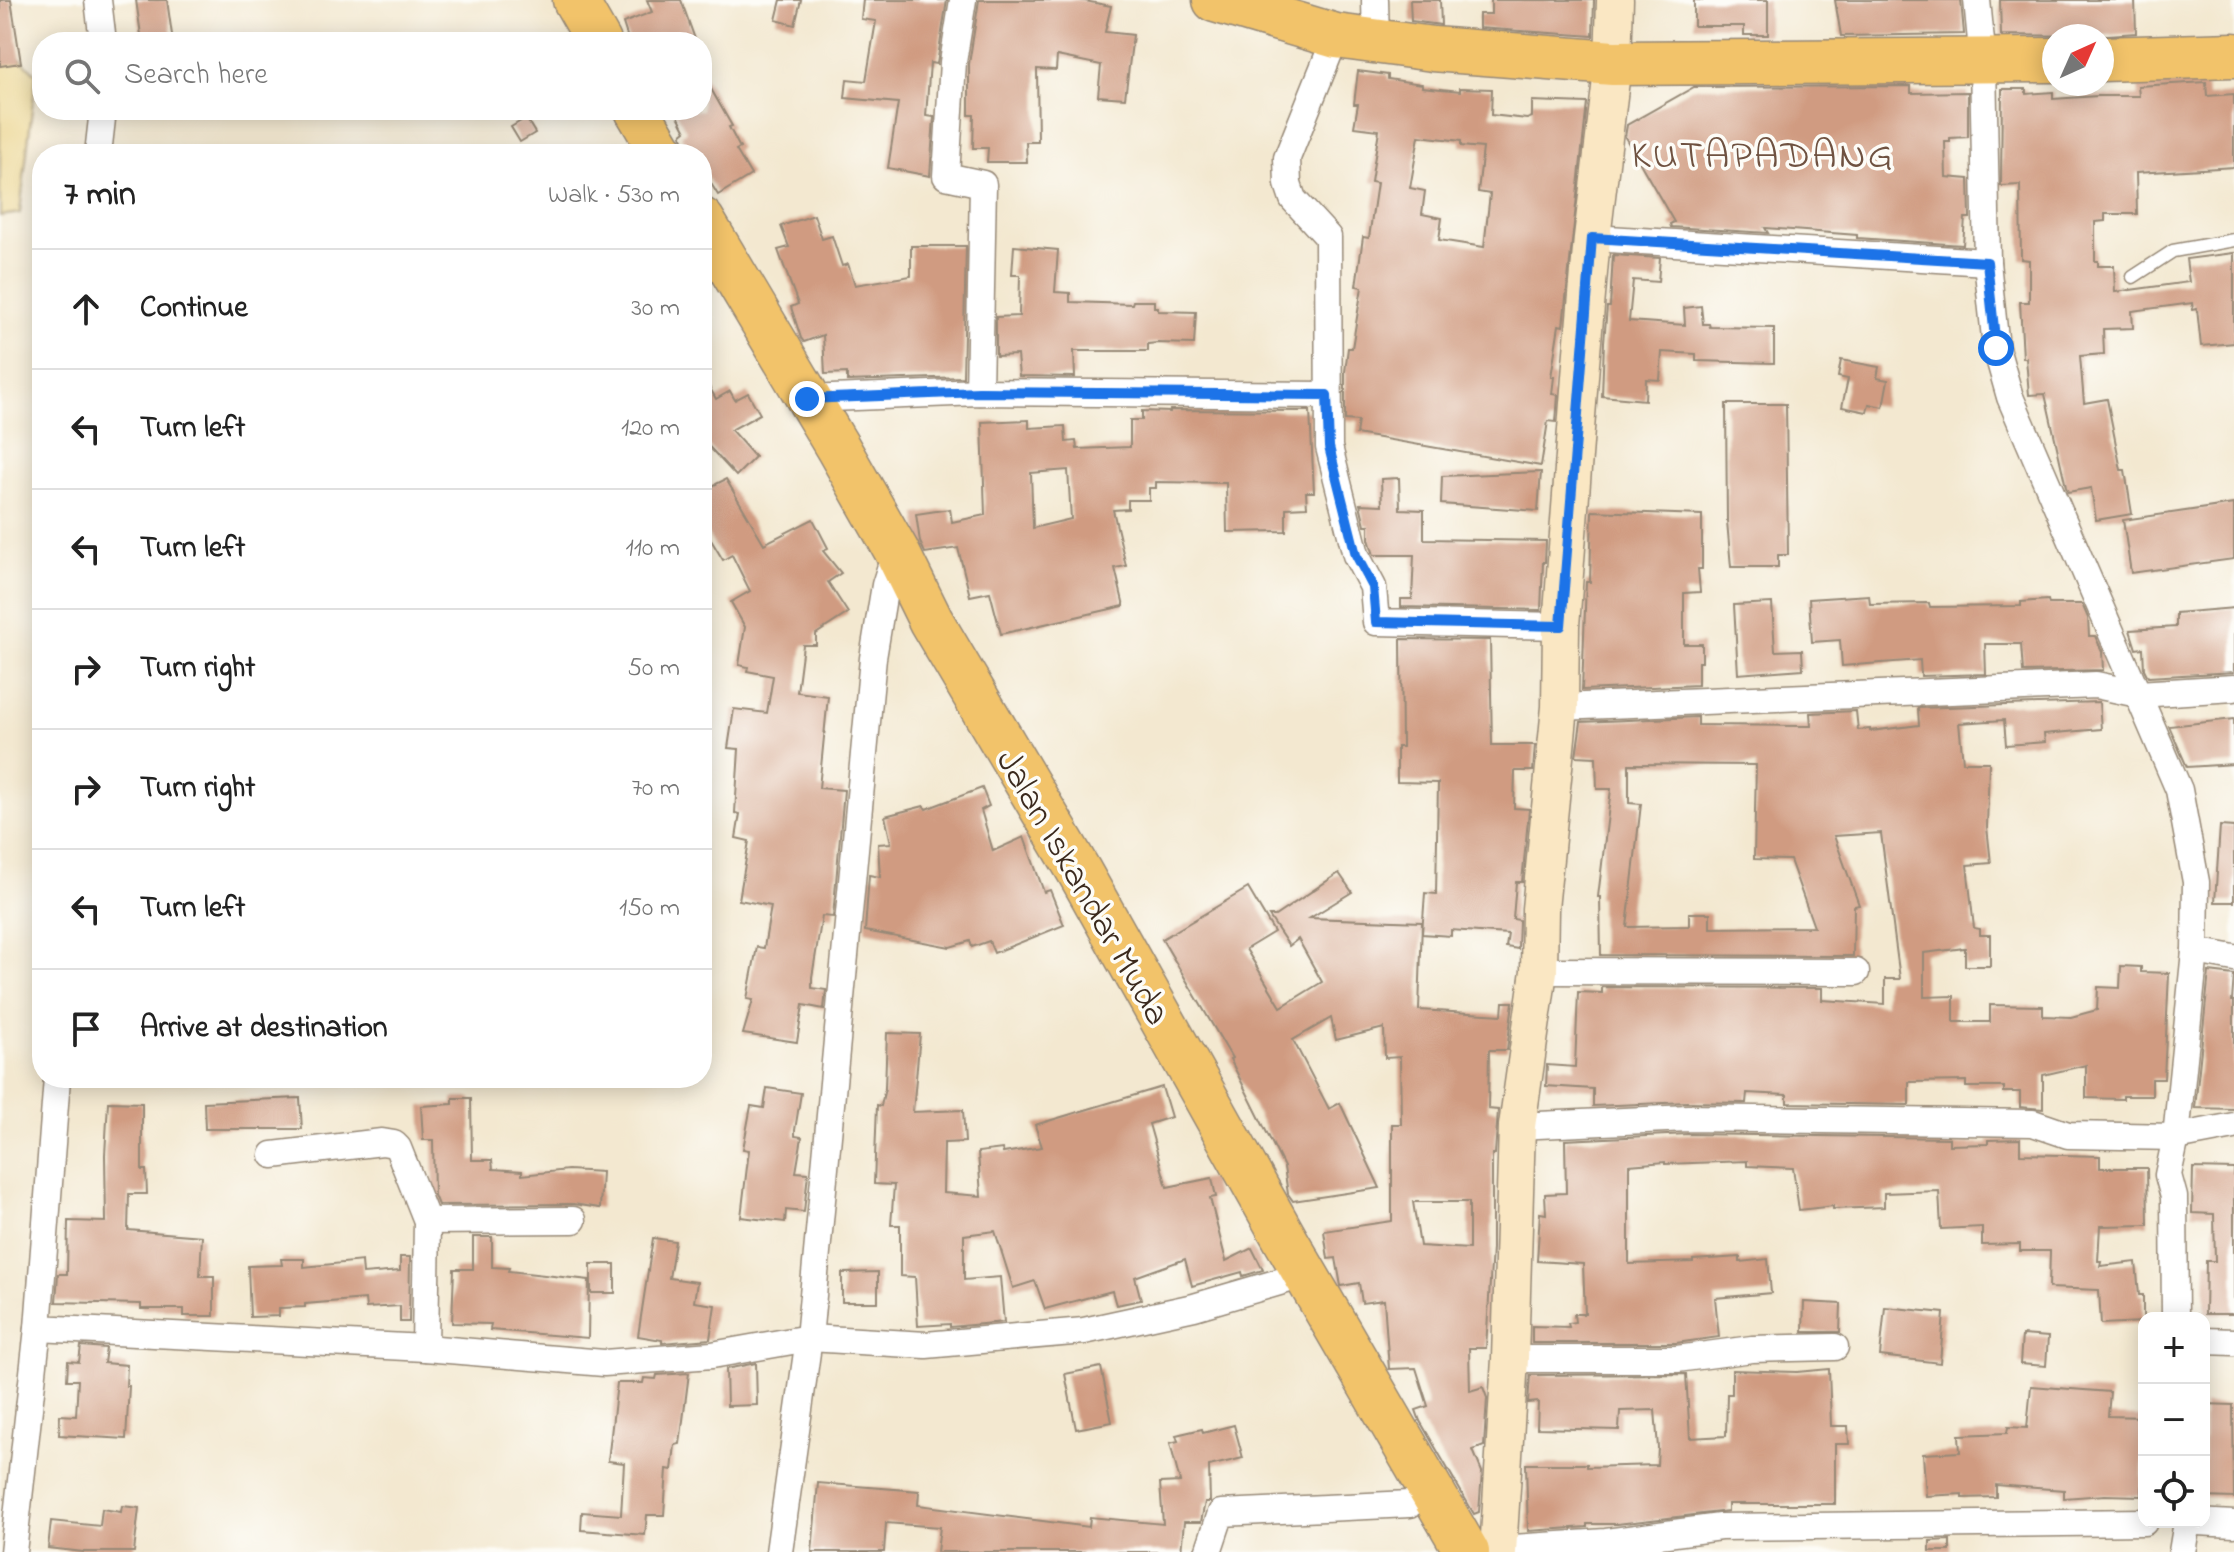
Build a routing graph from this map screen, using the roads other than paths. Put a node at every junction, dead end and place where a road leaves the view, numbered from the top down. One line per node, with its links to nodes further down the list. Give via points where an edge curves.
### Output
1 (98, 0): 9 (street)
2 (545, 0): 10 (highway)
3 (575, 0): 11 (highway)
4 (963, 0): 29 (street, via 946,176 983,184)
5 (1215, 0): 8 (highway)
6 (1615, 0): 16 (street)
7 (1977, 0): 15 (street)
8 (1362, 26): 16 (highway, via 1433,49); 30 (street, via 1287,158 1293,199 1328,237)
9 (102, 32)
10 (563, 32)
11 (593, 32)
12 (2234, 55): 13 (highway)
13 (2114, 59)
14 (2042, 60): 15 (highway)
15 (1983, 62): 16 (highway); 27 (street)
16 (1613, 63): 23 (street)
17 (102, 120): 20 (street)
18 (613, 120): 21 (highway)
19 (643, 120): 22 (highway)
20 (99, 144)
21 (626, 144)
22 (657, 144)
23 (1592, 238): 27 (street); 33 (street)
24 (2234, 240): 28 (lane, via 2173,251)
25 (712, 254): 31 (highway, Jalan Iskandar Muda)
26 (712, 256): 32 (highway, Jalan Iskandar Muda, via 857,528)
27 (1987, 262): 35 (street, via 1996,348 2010,397)
28 (2133, 277)
29 (979, 392): 30 (street); 31 (street)
30 (1327, 395): 33 (street, via 1329,447 1356,555 1373,587 1376,622)
31 (807, 399): 32 (highway, Jalan Iskandar Muda)
32 (891, 568): 48 (highway, Jalan Iskandar Muda, via 1006,791); 51 (street, via 873,658); 62 (highway, Jalan Iskandar Muda, via 931,621 1080,873 1241,1161)
33 (1561, 626): 36 (street)
34 (2234, 688): 35 (street)
35 (2138, 694): 36 (street, via 2096,685); 37 (street, via 2179,790 2196,882)
36 (1560, 707): 39 (street)
37 (2195, 951): 38 (street); 44 (street)
38 (2234, 958)
39 (1539, 971): 40 (street); 42 (street)
40 (1856, 972)
41 (56, 1088): 50 (street)
42 (1517, 1126): 44 (street, via 1688,1118 2033,1123 2068,1135); 56 (street)
43 (2234, 1126): 44 (street)
44 (2176, 1137): 49 (street, via 2168,1175 2174,1197)
45 (273, 1155): 47 (street, via 394,1144)
46 (573, 1220): 47 (street)
47 (427, 1221): 55 (street)
48 (1286, 1280): 51 (street, via 1084,1331 926,1345); 57 (highway, Jalan Iskandar Muda)
49 (2175, 1312)
50 (38, 1328): 55 (street); 63 (street)
51 (809, 1338): 55 (street, via 712,1355 604,1363); 64 (street)
52 (2210, 1341): 53 (street)
53 (2234, 1342)
54 (1835, 1347): 56 (street, via 1752,1349 1677,1359)
55 (425, 1348)
56 (1510, 1359): 62 (street)
57 (1410, 1504): 65 (street, via 1221,1513); 66 (highway, Jalan Iskandar Muda)
58 (2138, 1522): 62 (street, via 1720,1527)
59 (2210, 1523): 60 (street)
60 (2234, 1524)
61 (2186, 1528): 67 (street)
62 (1487, 1551)
63 (13, 1552)
64 (779, 1552)
65 (1208, 1552)
66 (1440, 1552)
67 (2182, 1552)

